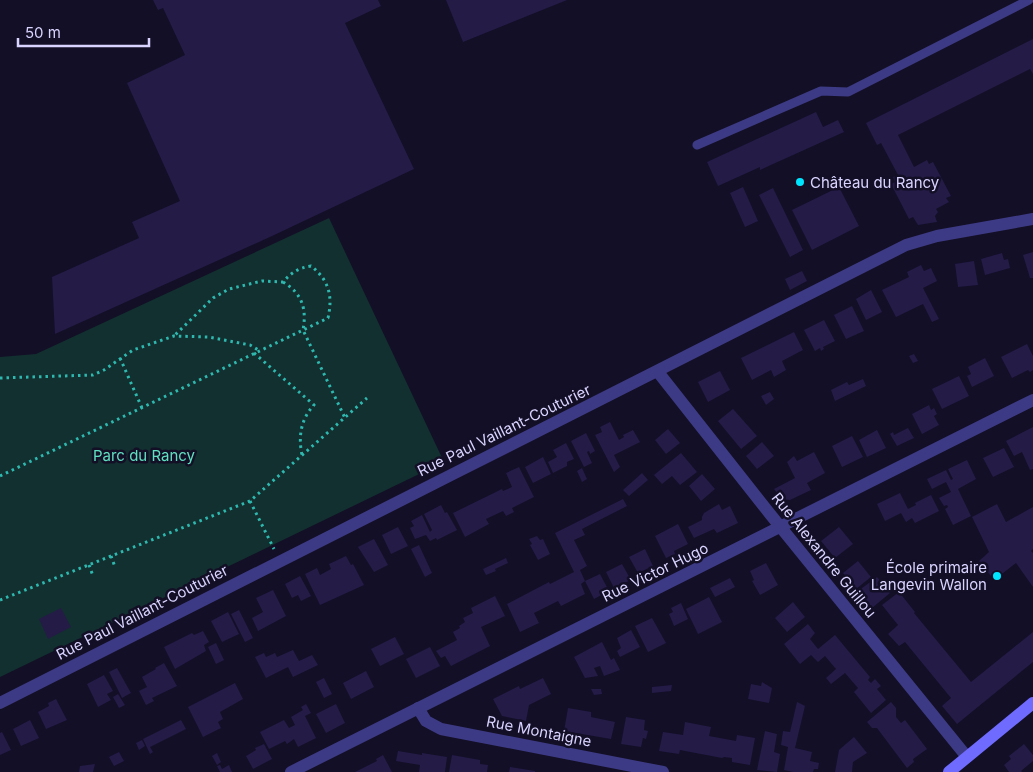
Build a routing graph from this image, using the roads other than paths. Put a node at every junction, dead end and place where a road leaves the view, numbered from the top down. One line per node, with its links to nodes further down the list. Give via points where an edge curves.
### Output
1 (1029, 0): 2 (lane, via 848,92 821,91)
2 (697, 145)
3 (1033, 219): 4 (street, Rue Paul Vaillant-Couturier, via 937,236 906,245)
4 (658, 372): 6 (street, Rue Alexandre Guillou); 7 (street, Rue Paul Vaillant-Couturier)
5 (1033, 400): 6 (street, Rue Victor Hugo)
6 (781, 528): 9 (street, Rue Victor Hugo); 10 (street, Rue Alexandre Guillou)
7 (0, 703)
8 (1033, 703): 10 (street)
9 (418, 708): 11 (street, Rue Victor Hugo); 12 (street, Rue Montaigne, via 426,721 441,729)
10 (967, 757): 13 (street)
11 (291, 772)
12 (663, 772)
13 (949, 772)

